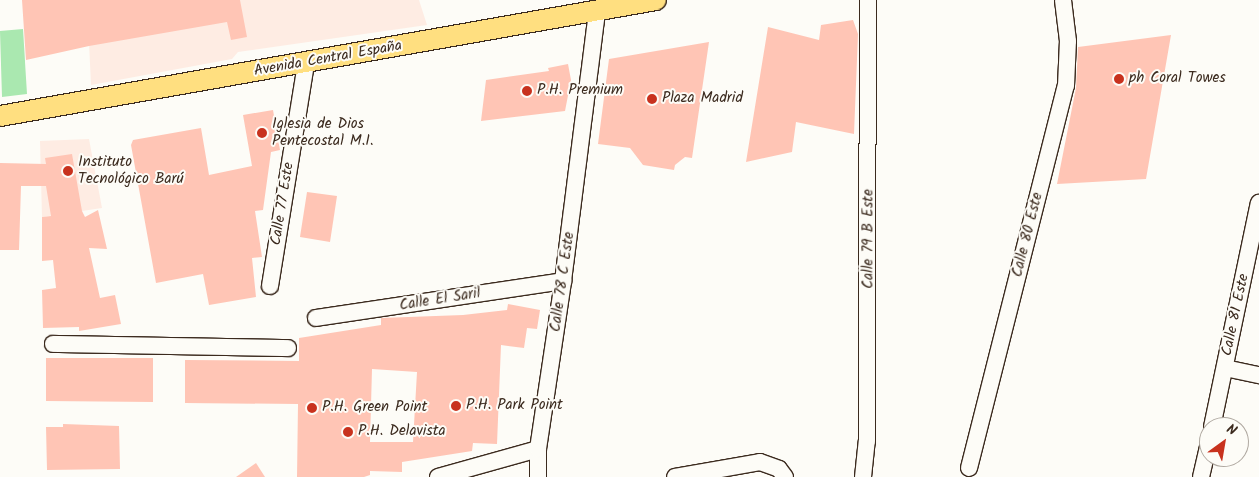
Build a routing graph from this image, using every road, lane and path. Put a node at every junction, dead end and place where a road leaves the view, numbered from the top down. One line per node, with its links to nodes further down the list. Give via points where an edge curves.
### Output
1 (656, 0): 4 (main road, Avenida Central España)
2 (868, 0): 22 (street, Calle 79 B Este, via 868,421)
3 (1063, 0): 17 (street, Calle 80 Este, via 1068,41 1066,86)
4 (597, 11): 5 (main road, Avenida Central España); 8 (street, Calle 78 C Este)
5 (306, 64): 6 (main road, Avenida Central España); 9 (street, Calle 77 Este)
6 (0, 116)
7 (1259, 203): 13 (street, Calle 81 Este)
8 (563, 281): 10 (street, Calle El Saril); 16 (street, Calle 78 C Este)
9 (270, 286)
10 (316, 318)
11 (53, 344): 12 (street)
12 (288, 348)
13 (1225, 368): 14 (street); 15 (street, Calle 81 Este)
14 (1259, 375)
15 (1214, 417)
16 (538, 449): 18 (street); 19 (street, Calle 78 C Este)
17 (969, 468)
18 (438, 477)
19 (538, 477)
20 (675, 477): 21 (street, via 760,462 778,469)
21 (785, 477)
22 (863, 477)

